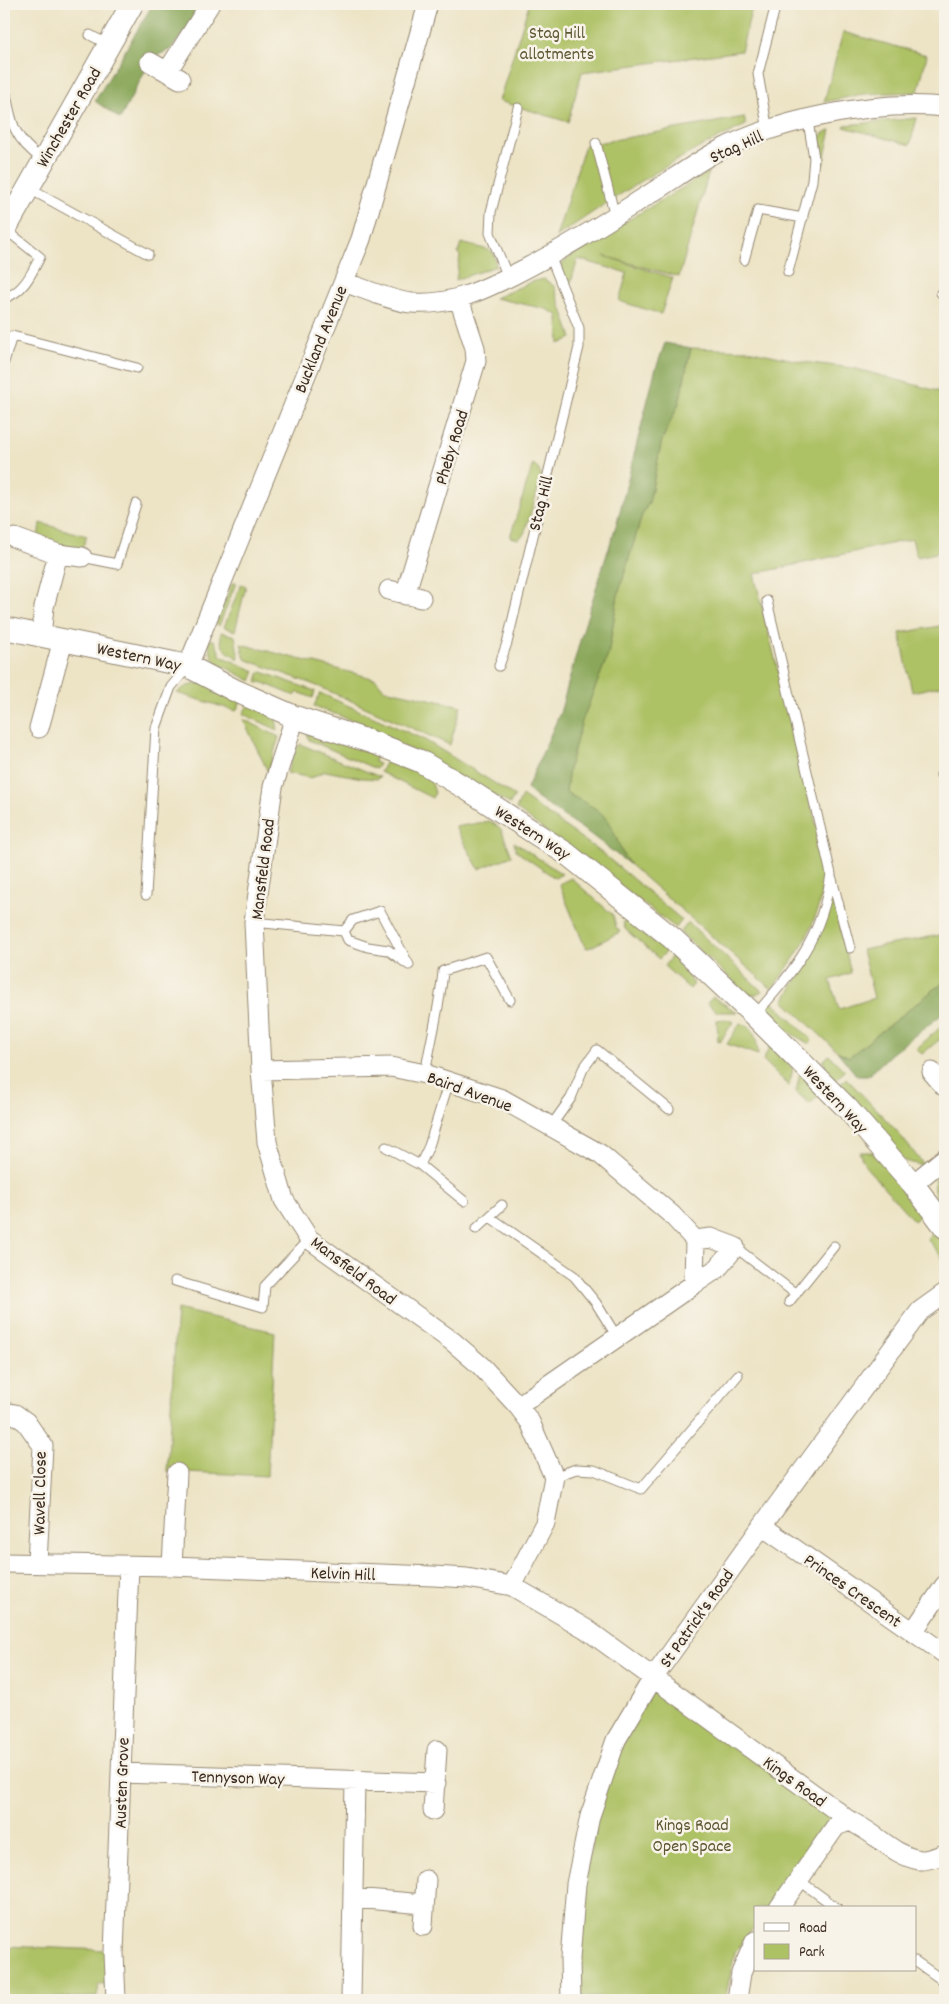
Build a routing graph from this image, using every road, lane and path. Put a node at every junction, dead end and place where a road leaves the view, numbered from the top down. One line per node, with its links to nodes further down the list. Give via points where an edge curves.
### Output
1 (132, 4): 12 (street, Winchester Road, via 100,40)
2 (210, 4): 5 (street, via 173,76)
3 (428, 4): 22 (street, Buckland Avenue, via 374,197)
4 (776, 4): 10 (lane, via 758,74)
5 (150, 62)
6 (5, 88): 12 (lane, via 13,129 30,150)
7 (945, 107): 9 (street, Stag Hill, via 920,104 864,109)
8 (518, 108): 21 (lane, via 491,212 490,233)
9 (808, 121): 10 (street, Stag Hill); 15 (lane, via 814,158)
10 (768, 131): 14 (street, Stag Hill, via 714,153)
11 (596, 143): 14 (lane)
12 (44, 160): 13 (street, Winchester Road)
13 (28, 188): 16 (street, Winchester Road); 17 (lane)
14 (615, 216): 18 (street, Stag Hill)
15 (803, 218): 19 (lane, via 758,210); 20 (lane)
16 (8, 220): 23 (lane, via 40,257 29,279 10,297)
17 (148, 254)
18 (550, 256): 21 (street, Stag Hill); 37 (lane, Stag Hill, via 579,328 579,347)
19 (744, 260)
20 (788, 272)
21 (508, 277): 24 (street, Stag Hill)
22 (344, 282): 24 (street, Stag Hill, via 412,304); 36 (street, Buckland Avenue)
23 (4, 298)
24 (459, 299): 31 (street, Pheby Road, via 476,348 476,361)
25 (4, 362): 26 (lane, via 12,336)
26 (137, 368)
27 (136, 504): 30 (lane, via 116,564)
28 (15, 538): 29 (street)
29 (58, 554): 30 (street); 34 (street, via 44,607)
30 (82, 557)
31 (405, 594)
32 (767, 601): 40 (lane)
33 (4, 628): 34 (street, Western Way)
34 (41, 636): 35 (street, Western Way)
35 (63, 640): 36 (street, Western Way); 39 (street)
36 (188, 666): 38 (street, Western Way); 41 (lane, via 171,687 156,728)
37 (499, 666)
38 (295, 717): 42 (street, Mansfield Road, via 273,787); 46 (street, Western Way, via 420,761 567,854 672,938)
39 (39, 728)
40 (831, 874): 44 (lane); 46 (lane, via 823,916 813,940)
41 (146, 895)
42 (254, 922): 43 (lane); 47 (street, Mansfield Road)
43 (344, 931): 43 (lane, via 353,920 380,910 409,965 388,950 348,940)
44 (850, 948)
45 (510, 1000): 49 (lane, via 486,957 443,971)
46 (755, 1016): 57 (street, Western Way, via 847,1108)
47 (261, 1070): 49 (street, Baird Avenue, via 390,1066); 63 (street, Mansfield Road, via 267,1142 284,1200)
48 (932, 1072): 51 (street)
49 (426, 1074): 50 (street, Baird Avenue)
50 (449, 1081): 53 (street, Baird Avenue, via 502,1098); 56 (lane, via 430,1146)
51 (945, 1087)
52 (669, 1109): 53 (lane, via 597,1050)
53 (551, 1126): 64 (street, Baird Avenue, via 600,1154 672,1215)
54 (386, 1147): 56 (lane)
55 (945, 1158): 57 (street)
56 (420, 1166): 58 (lane)
57 (913, 1184): 61 (street, Western Way)
58 (464, 1201)
59 (502, 1205): 60 (lane)
60 (490, 1216): 62 (lane); 72 (lane, via 574,1276 596,1303)
61 (945, 1227)
62 (476, 1229)
63 (309, 1239): 67 (lane, via 265,1286 263,1307); 74 (street, Mansfield Road, via 452,1342 481,1366)
64 (695, 1240): 66 (street, via 711,1238); 68 (street)
65 (834, 1246): 70 (lane)
66 (735, 1247): 68 (street, via 718,1268); 70 (lane)
67 (175, 1281)
68 (694, 1284): 72 (street)
69 (945, 1293): 78 (street, St Patrick's Road, via 920,1311)
70 (796, 1294): 71 (lane)
71 (789, 1302)
72 (616, 1337): 74 (street)
73 (738, 1376): 77 (lane, via 641,1489 594,1470 576,1469)
74 (518, 1406): 77 (street, Mansfield Road, via 530,1422)
75 (4, 1412): 80 (street, Wavell Close, via 15,1414 26,1422 42,1446)
76 (177, 1473): 82 (street)
77 (554, 1477): 83 (street, via 545,1523)
78 (762, 1526): 85 (street, Princes Crescent); 87 (street, St Patrick's Road)
79 (4, 1563): 80 (street, Kelvin Hill)
80 (37, 1563): 81 (street, Kelvin Hill)
81 (129, 1566): 82 (street, Kelvin Hill); 89 (street, Austen Grove)
82 (172, 1566): 83 (street, Kelvin Hill, via 459,1578)
83 (512, 1586): 87 (street, Kelvin Hill, via 586,1629)
84 (945, 1586): 85 (street)
85 (914, 1632): 86 (street, Princes Crescent)
86 (945, 1654)
87 (653, 1678): 93 (street, Kings Road); 107 (street, St Patrick's Road, via 616,1740 590,1816 576,1884 570,1959)
88 (437, 1750): 91 (street)
89 (121, 1773): 90 (street, Tennyson Way); 105 (street, Austen Grove, via 114,1953)
90 (355, 1782): 91 (street, Tennyson Way); 97 (street)
91 (436, 1783): 92 (street)
92 (433, 1810)
93 (848, 1822): 94 (street, Kings Road, via 858,1825 899,1853 921,1860); 96 (street, via 836,1826)
94 (945, 1854)
95 (426, 1880): 98 (street)
96 (800, 1881): 99 (street); 100 (lane)
97 (354, 1898): 98 (street); 106 (street)
98 (424, 1904): 101 (street)
99 (781, 1906)
100 (834, 1906)
101 (423, 1926)
102 (754, 1943): 108 (street, via 740,1973)
103 (916, 1963): 104 (lane)
104 (945, 1982)
105 (116, 2000)
106 (351, 2000)
107 (571, 2000)
108 (737, 2000)

